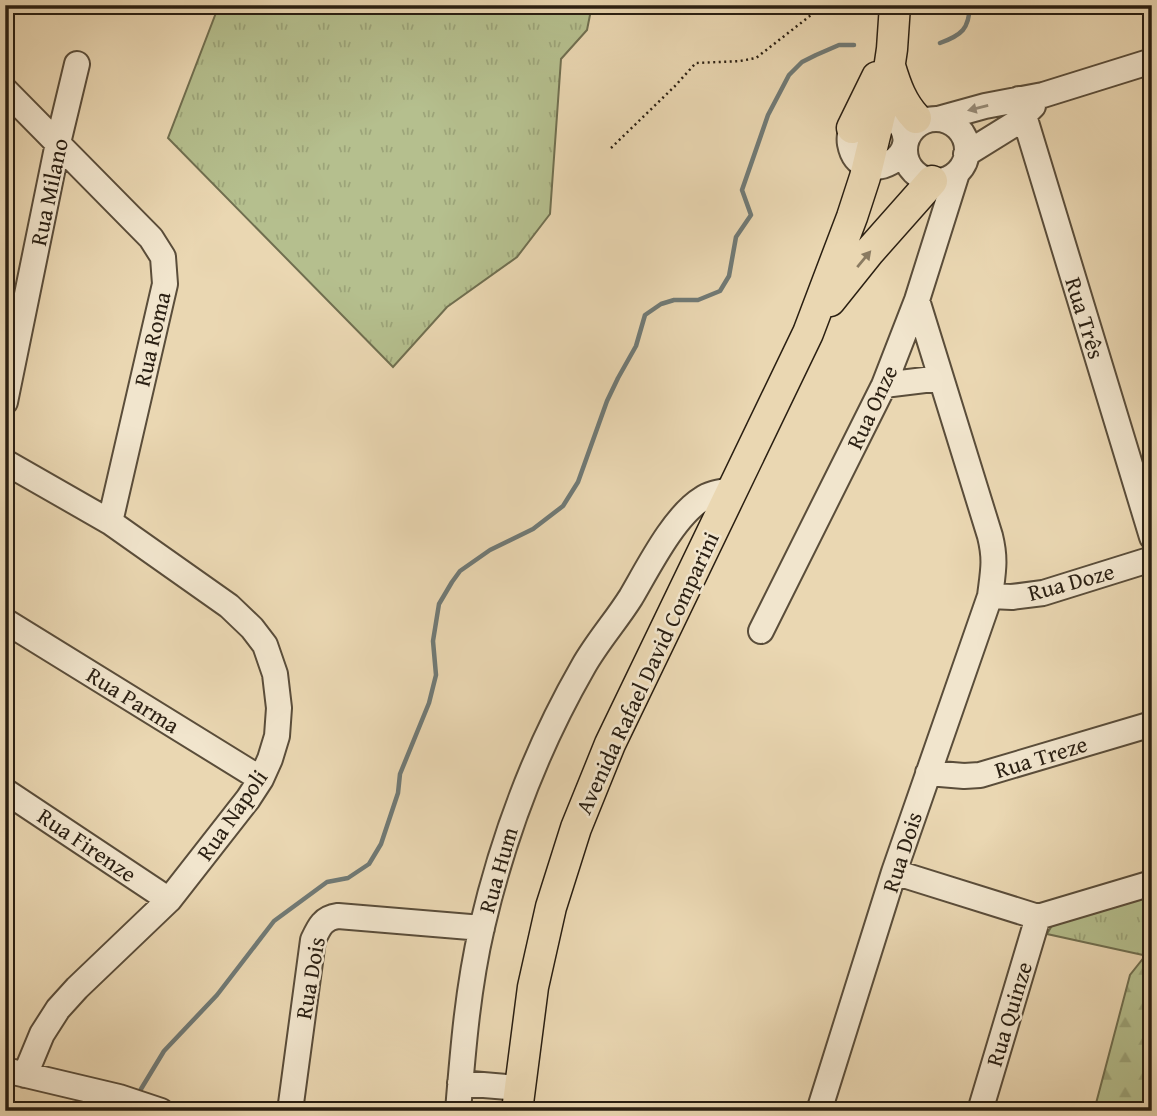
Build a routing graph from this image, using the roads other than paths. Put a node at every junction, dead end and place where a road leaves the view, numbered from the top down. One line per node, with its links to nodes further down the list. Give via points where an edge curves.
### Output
1 (895, 5): 2 (main road)
2 (891, 57): 7 (main road, via 907,109); 8 (main road)
3 (1152, 61): 6 (street)
4 (77, 64): 9 (street, Rua Milano)
5 (5, 90): 9 (street, Rua Roma)
6 (1029, 103): 7 (street, one-way to 7, via 985,106); 10 (street, via 1006,130); 20 (street, Rua Três)
7 (902, 132): 8 (street, via 872,112 864,115); 8 (street, via 862,162 853,153); 10 (street, via 906,160); 10 (street, via 950,122 960,131 965,142); 11 (main road)
8 (851, 134): 11 (main road)
9 (58, 143): 16 (street, Rua Milano); 19 (street, Rua Roma, via 151,238 165,270)
10 (943, 170): 12 (street, Rua Onze); 13 (main road, one-way to 10, via 844,282)
11 (852, 217): 13 (main road)
12 (917, 300): 14 (street, Rua Dois); 15 (street, Rua Onze)
13 (808, 333): 18 (main road, Avenida Rafael David Comparini)
14 (941, 378): 15 (street); 22 (street, Rua Dois, via 994,553)
15 (884, 384): 24 (street, Rua Onze)
16 (5, 402)
17 (5, 463): 19 (street, Rua Napoli)
18 (732, 490): 33 (street, Rua Hum, via 702,498 672,529 596,646 527,781); 36 (main road, Avenida Rafael David Comparini, via 610,744 576,828 551,907 533,987)
19 (110, 522): 27 (street, Rua Napoli, via 229,606 265,645 279,708 277,736)
20 (1152, 537)
21 (1152, 559): 22 (street, Rua Doze, via 1043,593)
22 (990, 596): 26 (street, Rua Dois)
23 (5, 621): 27 (street, Rua Parma)
24 (761, 631)
25 (1152, 724): 26 (street, Rua Treze, via 980,775)
26 (928, 773): 29 (street, Rua Dois)
27 (261, 779): 31 (street, Rua Napoli)
28 (5, 791): 31 (street, Rua Firenze)
29 (894, 872): 32 (street); 41 (street, Rua Dois)
30 (1152, 883): 32 (street)
31 (169, 900): 34 (street, Rua Napoli, via 58,1009)
32 (1038, 917): 42 (street, Rua Quinze)
33 (482, 928): 35 (street, Rua Hum); 39 (street, Rua Dois, via 338,916 324,920 313,940)
34 (15, 1072): 37 (street)
35 (460, 1083): 36 (street); 40 (street, Rua Hum)
36 (518, 1099)
37 (116, 1104): 38 (street)
38 (161, 1111)
39 (289, 1111)
40 (458, 1111)
41 (819, 1111)
42 (980, 1111)

